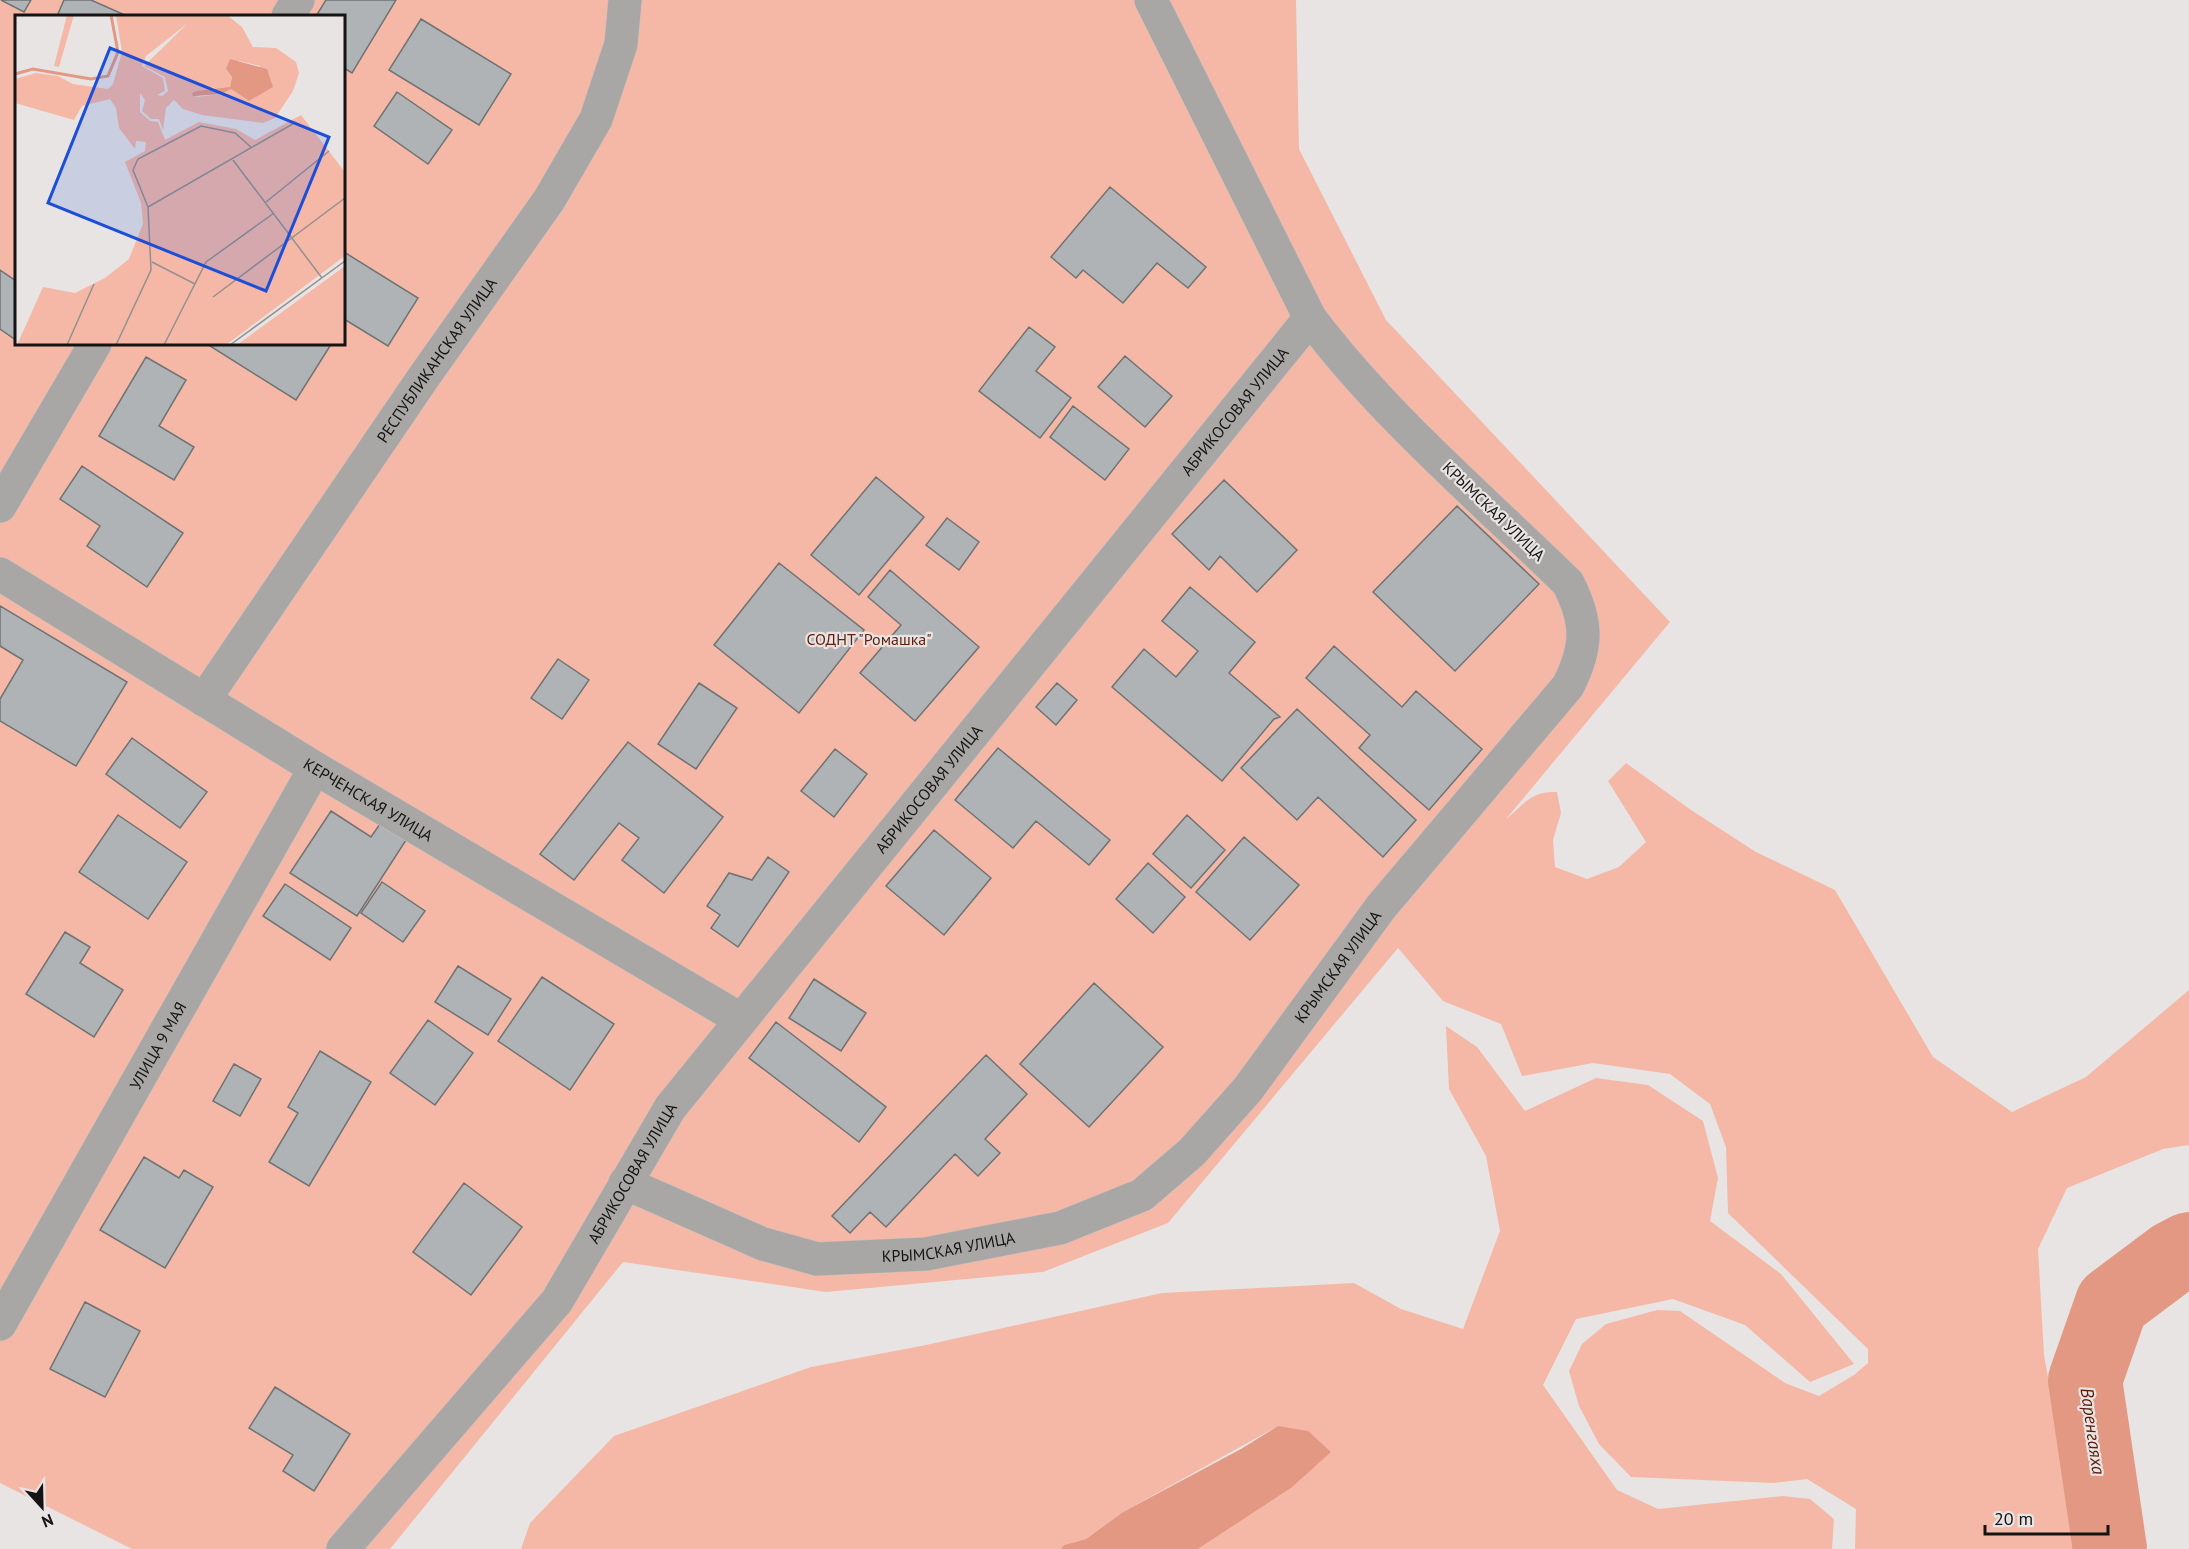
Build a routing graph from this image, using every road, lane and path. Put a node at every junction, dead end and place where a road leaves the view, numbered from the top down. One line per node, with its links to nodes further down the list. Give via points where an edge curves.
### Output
1 (298, 0): 4 (street)
2 (625, 0): 9 (street, РЕСПУБЛИКАНСКАЯ УЛИЦА, via 621,44 596,119 549,200)
3 (1151, 0): 5 (street)
4 (289, 15)
5 (1310, 318): 11 (street, АБРИКОСОВАЯ УЛИЦА); 12 (street, КРЫМСКАЯ УЛИЦА, via 1382,403 1568,583 1580,605 1584,632 1580,661 1568,686 1381,907 1248,1089 1192,1152 1142,1195 1060,1228 927,1254 817,1259 763,1244)
6 (94, 345): 7 (street)
7 (0, 506)
8 (0, 574): 9 (street, КЕРЧЕНСКАЯ УЛИЦА)
9 (204, 700): 10 (street, КЕРЧЕНСКАЯ УЛИЦА)
10 (315, 768): 11 (street, КЕРЧЕНСКАЯ УЛИЦА); 13 (street, УЛИЦА 9 МАЯ)
11 (740, 1019): 12 (street, АБРИКОСОВАЯ УЛИЦА, via 670,1108)
12 (625, 1183): 14 (street, АБРИКОСОВАЯ УЛИЦА, via 557,1301)
13 (0, 1324)
14 (343, 1549)

